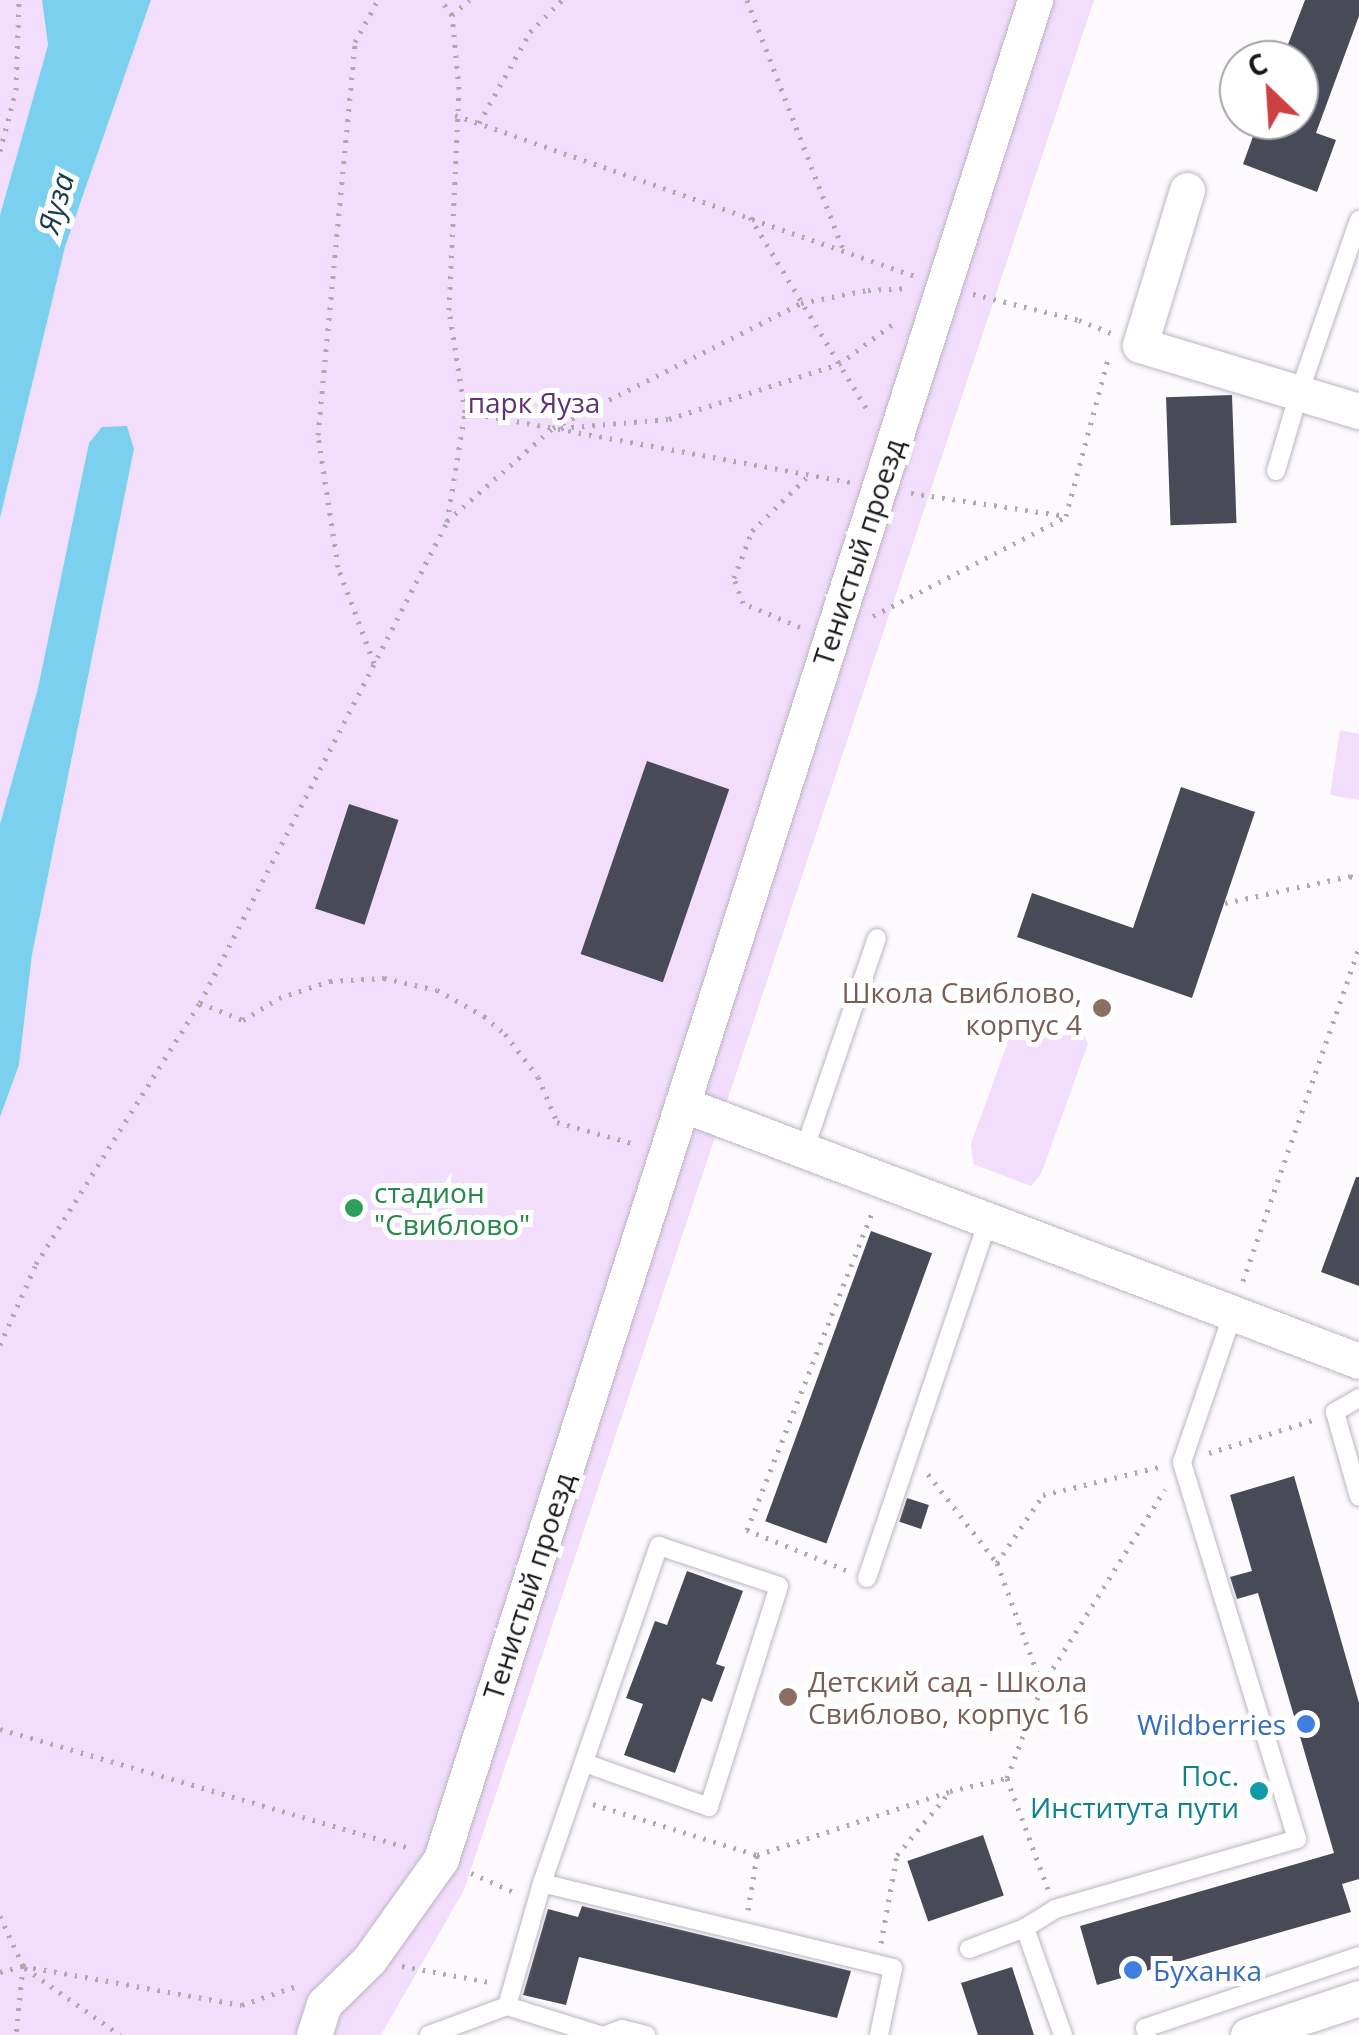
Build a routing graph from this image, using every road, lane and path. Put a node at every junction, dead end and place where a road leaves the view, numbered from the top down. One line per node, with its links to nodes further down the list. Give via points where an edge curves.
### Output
1 (19, 0): 11 (path, via 16,90)
2 (378, 0): 33 (path, via 355,42 318,435 338,567)
3 (441, 0): 8 (path)
4 (469, 0): 8 (path)
5 (562, 0): 10 (path, via 530,32)
6 (747, 0): 15 (path)
7 (1035, 0): 16 (street, Тенистый проезд)
8 (452, 14): 9 (path)
9 (456, 115): 10 (path); 24 (path, via 449,310)
10 (479, 123): 13 (path)
11 (0, 150)
12 (1186, 190): 17 (street)
13 (748, 216): 15 (path); 18 (path)
14 (1359, 220): 22 (lane)
15 (843, 249): 16 (path)
16 (943, 286): 17 (path, via 1114,334); 18 (path); 26 (street, Тенистый проезд)
17 (1156, 290): 22 (street, via 1140,346)
18 (801, 303): 21 (path); 25 (path)
19 (898, 320): 21 (path)
20 (1110, 353): 30 (path)
21 (839, 364): 25 (path, via 669,419); 26 (path)
22 (1298, 392): 23 (street); 27 (lane)
23 (1359, 411)
24 (465, 412): 25 (path); 31 (path)
25 (553, 428): 28 (path); 31 (path)
26 (891, 450): 29 (street, Тенистый проезд)
27 (1276, 471)
28 (810, 475): 29 (path); 32 (path, via 752,530 734,578 743,603)
29 (879, 488): 30 (path); 32 (street, Тенистый проезд)
30 (1066, 516): 32 (path)
31 (447, 522): 33 (path)
32 (831, 637): 39 (street, Тенистый проезд)
33 (374, 663): 38 (path)
34 (1359, 879): 35 (path)
35 (1225, 902)
36 (878, 938): 41 (lane)
37 (1359, 947): 44 (path)
38 (200, 1003): 40 (path, via 243,1020 279,998 330,981 384,978 437,990 505,1034 538,1076 558,1122); 45 (path, via 36,1264)
39 (682, 1104): 41 (street); 61 (street, Тенистый проезд)
40 (642, 1146)
41 (804, 1151): 42 (street)
42 (884, 1182): 43 (street); 53 (path, via 747,1530)
43 (988, 1220): 44 (street, via 1065,1257); 49 (lane)
44 (1233, 1313): 46 (street); 50 (lane)
45 (0, 1345)
46 (1359, 1360)
47 (1359, 1398): 48 (lane)
48 (1335, 1412): 50 (path); 51 (lane)
49 (911, 1452): 52 (path); 53 (lane)
50 (1182, 1462): 52 (path, via 1043,1495); 54 (path); 64 (lane, via 1297,1839)
51 (1359, 1497)
52 (997, 1563): 54 (path)
53 (867, 1578)
54 (1042, 1686): 57 (path)
55 (0, 1729): 61 (path)
56 (585, 1763): 56 (lane, via 658,1546 779,1586 709,1806); 59 (lane)
57 (1007, 1778): 58 (path); 64 (path)
58 (950, 1791): 60 (path); 71 (path, via 897,1856)
59 (572, 1797): 60 (path); 62 (lane)
60 (757, 1856): 67 (path)
61 (441, 1860): 63 (path); 70 (street, Тенистый проезд)
62 (542, 1883): 63 (lane); 67 (lane)
63 (536, 1902): 75 (lane)
64 (1055, 1909): 66 (lane)
65 (0, 1916): 72 (path)
66 (1025, 1928): 68 (lane); 85 (lane)
67 (744, 1932): 71 (lane)
68 (968, 1950)
69 (1359, 1956): 86 (lane, via 1145,2028)
70 (369, 1960): 75 (path); 80 (street, Тенистый проезд, via 324,2004)
71 (877, 1964): 84 (lane, via 893,1968)
72 (23, 1966): 73 (path); 74 (path, via 242,2005); 78 (path); 79 (path)
73 (0, 1972)
74 (296, 1986)
75 (512, 1987): 77 (lane)
76 (1359, 1998): 87 (street)
77 (506, 2006): 81 (lane); 82 (lane)
78 (16, 2035)
79 (120, 2035)
80 (314, 2035)
81 (429, 2035)
82 (603, 2035): 83 (lane, via 622,2029)
83 (646, 2035)
84 (879, 2035)
85 (1063, 2035)
86 (1147, 2035)
87 (1248, 2035)

